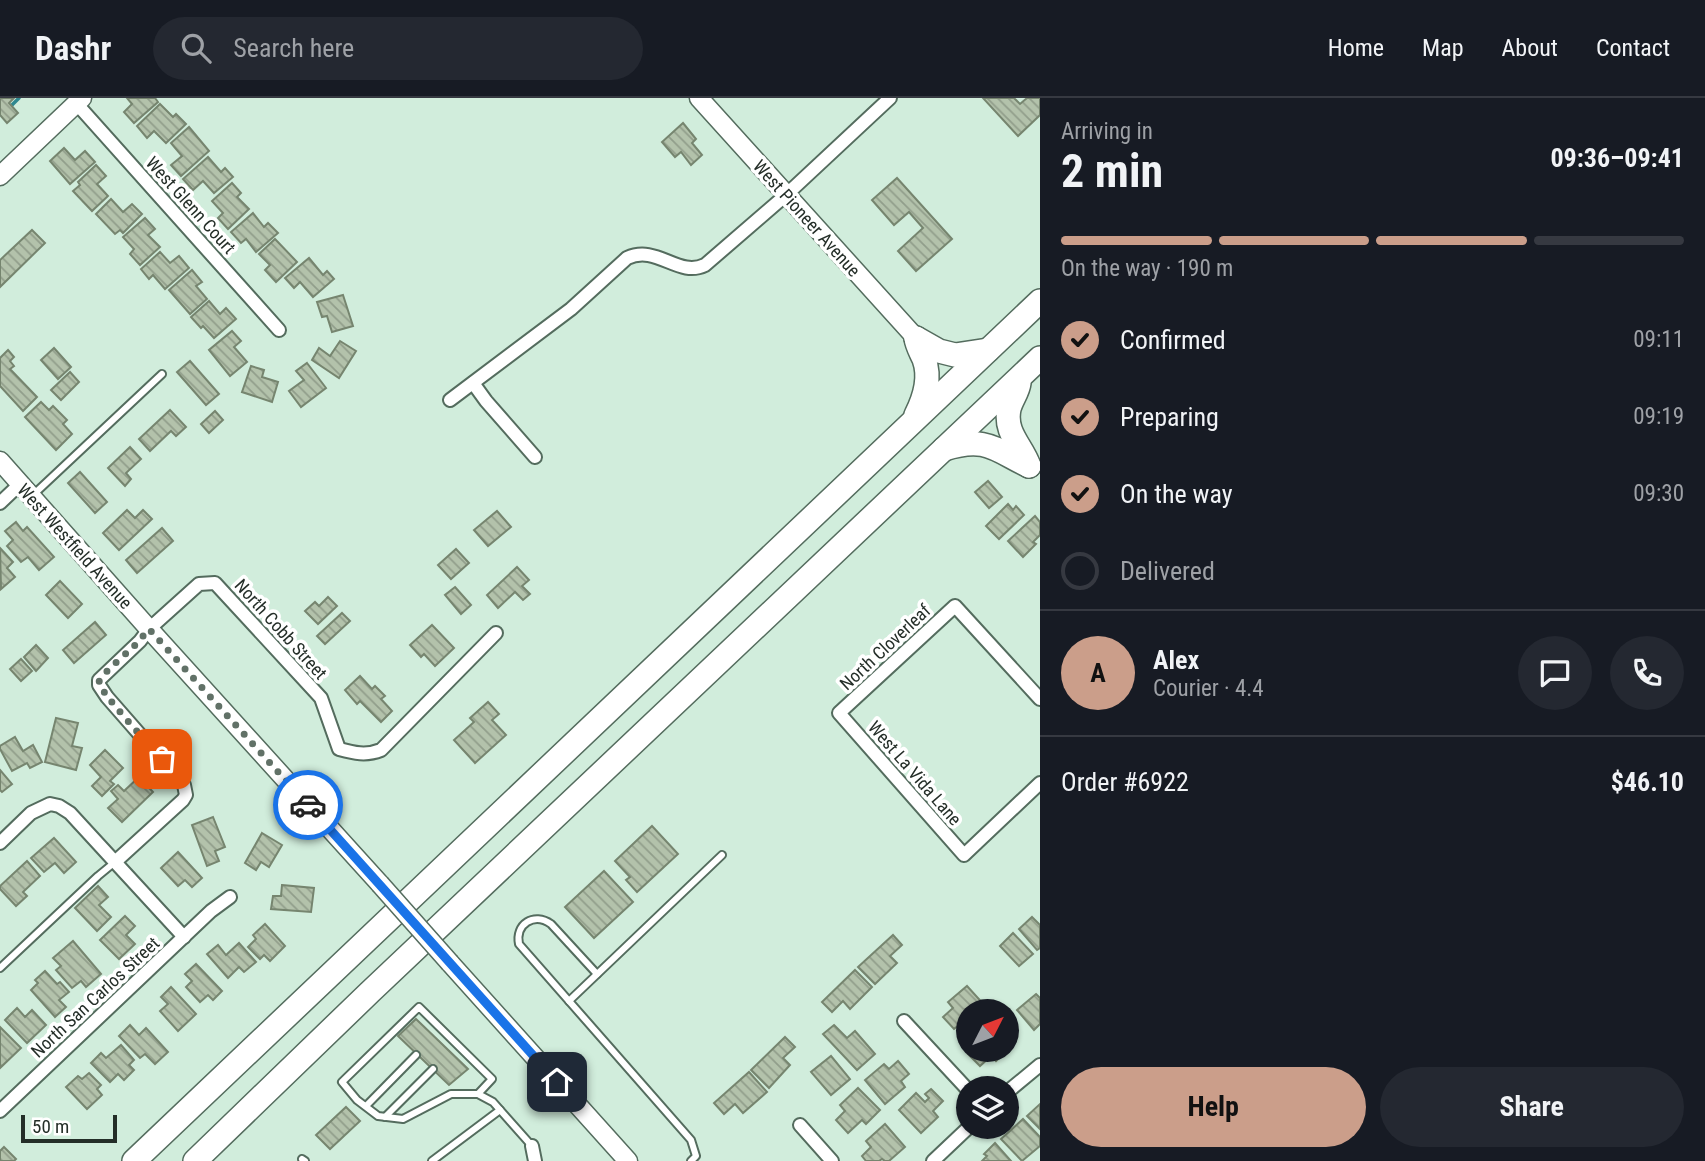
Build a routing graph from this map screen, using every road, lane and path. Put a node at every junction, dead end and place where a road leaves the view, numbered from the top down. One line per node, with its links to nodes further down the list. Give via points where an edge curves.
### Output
1 (699, 98): 5 (street, West Pioneer Avenue)
2 (890, 98): 5 (street)
3 (79, 101): 4 (street); 7 (street, West Glenn Court)
4 (0, 176)
5 (786, 195): 8 (street, West Pioneer Avenue); 13 (street, via 698,269 647,254 627,258 563,316)
6 (1040, 301): 9 (highway)
7 (279, 330)
8 (916, 338): 9 (highway, via 946,354); 15 (highway, via 928,377)
9 (988, 350): 15 (highway)
10 (1040, 358): 12 (highway)
11 (162, 374): 20 (lane)
12 (1020, 377): 16 (highway); 19 (highway, via 1009,408 1009,425)
13 (473, 383): 14 (street); 17 (street)
14 (450, 400)
15 (913, 422): 53 (highway)
16 (944, 450): 19 (highway, via 968,443 989,445); 54 (highway)
17 (536, 457)
18 (0, 461): 20 (street, West Westfield Avenue)
19 (1035, 472)
20 (26, 490): 21 (street); 22 (street, West Westfield Avenue)
21 (0, 503)
22 (149, 629): 23 (street, North Cobb Street, via 199,584 215,583 321,698 339,749 360,754 381,750); 29 (street, North Cobb Street, via 105,673 99,685 184,785 186,794); 57 (street, West Westfield Avenue, bridge)
23 (496, 633)
24 (1037, 690): 25 (street, North Cloverleaf, via 956,606)
25 (839, 713): 26 (street, West La Vida Lane, via 964,855)
26 (1040, 783)
27 (0, 843): 29 (street, via 31,814 50,804 70,813)
28 (722, 855): 33 (lane)
29 (115, 862): 31 (street, North San Carlos Street); 32 (lane)
30 (230, 897): 31 (street, North San Carlos Street)
31 (184, 937): 48 (street, North San Carlos Street)
32 (0, 968)
33 (597, 974): 34 (lane); 34 (lane, via 551,924 538,918 521,928 519,944)
34 (569, 1000): 58 (lane, via 691,1140 696,1156)
35 (904, 1021): 43 (street)
36 (442, 1029): 37 (lane); 38 (lane); 46 (lane, via 419,1007 342,1082)
37 (435, 1036)
38 (458, 1045): 39 (lane); 45 (lane, via 492,1079)
39 (451, 1052)
40 (416, 1055): 46 (lane)
41 (1040, 1065): 44 (street)
42 (433, 1069): 49 (lane)
43 (956, 1077)
44 (1019, 1082)
45 (478, 1094): 47 (lane); 49 (lane, via 451,1094 403,1119)
46 (366, 1106): 49 (lane)
47 (500, 1110): 52 (lane); 55 (lane)
48 (0, 1111)
49 (385, 1117)
50 (800, 1125): 59 (street)
51 (956, 1139): 60 (street)
52 (532, 1146): 56 (street)
53 (134, 1160)
54 (195, 1161)
55 (432, 1161)
56 (535, 1161)
57 (628, 1161)
58 (691, 1161)
59 (832, 1161)
60 (933, 1161)

